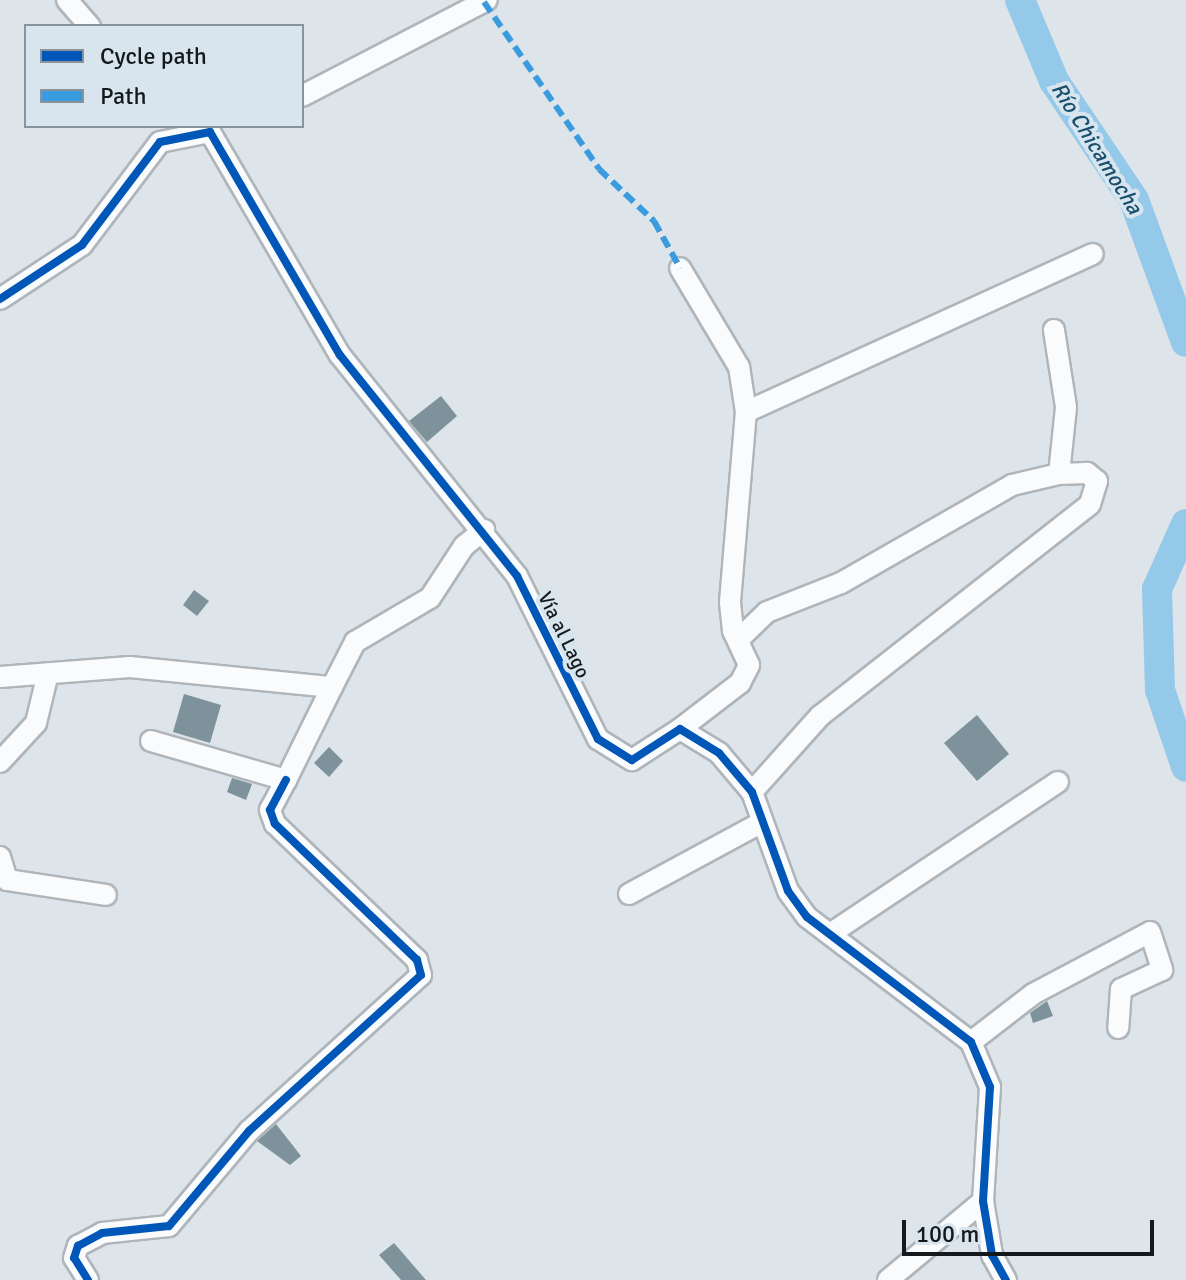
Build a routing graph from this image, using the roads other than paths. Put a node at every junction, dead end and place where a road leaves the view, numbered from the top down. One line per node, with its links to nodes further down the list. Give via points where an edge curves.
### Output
1 (67, 0): 3 (street)
2 (487, 0): 4 (street)
3 (88, 24)
4 (304, 95)
5 (217, 129): 8 (street, Vía al Lago, via 160,142 82,245); 12 (street, Vía al Lago, via 340,355 400,438)
6 (1093, 254): 10 (street)
7 (680, 268): 10 (street, via 726,335)
8 (0, 299)
9 (1054, 330): 11 (street, via 1066,407)
10 (746, 412): 13 (street, via 730,602)
11 (1059, 474): 13 (street, via 1012,485 841,583 767,612); 22 (street, via 1087,473 1097,481 1090,504 820,716)
12 (484, 530): 16 (street, via 430,598 355,642); 17 (street, Vía al Lago, via 517,576 598,739 632,760)
13 (739, 639): 17 (street, via 748,672)
14 (48, 673): 15 (street); 16 (street, via 145,667 234,682); 19 (street, via 36,723)
15 (0, 677)
16 (332, 687): 20 (street)
17 (680, 729): 22 (street, via 736,767)
18 (151, 741): 20 (street)
19 (0, 762)
20 (286, 780): 31 (street, via 270,810 275,824 417,960 421,975 249,1131 169,1226 102,1233 78,1246 74,1258)
21 (1058, 782): 27 (street)
22 (752, 792): 23 (street)
23 (762, 822): 25 (street); 27 (street, via 788,891)
24 (0, 857): 26 (street, via 7,880)
25 (629, 894)
26 (106, 895)
27 (830, 934): 29 (street)
28 (1118, 1028): 29 (street, via 1123,986 1162,970 1150,932 1033,994)
29 (971, 1042): 30 (street, via 990,1087)
30 (983, 1201): 32 (street); 33 (street, via 992,1255)
31 (88, 1280)
32 (888, 1280)
33 (1006, 1280)

